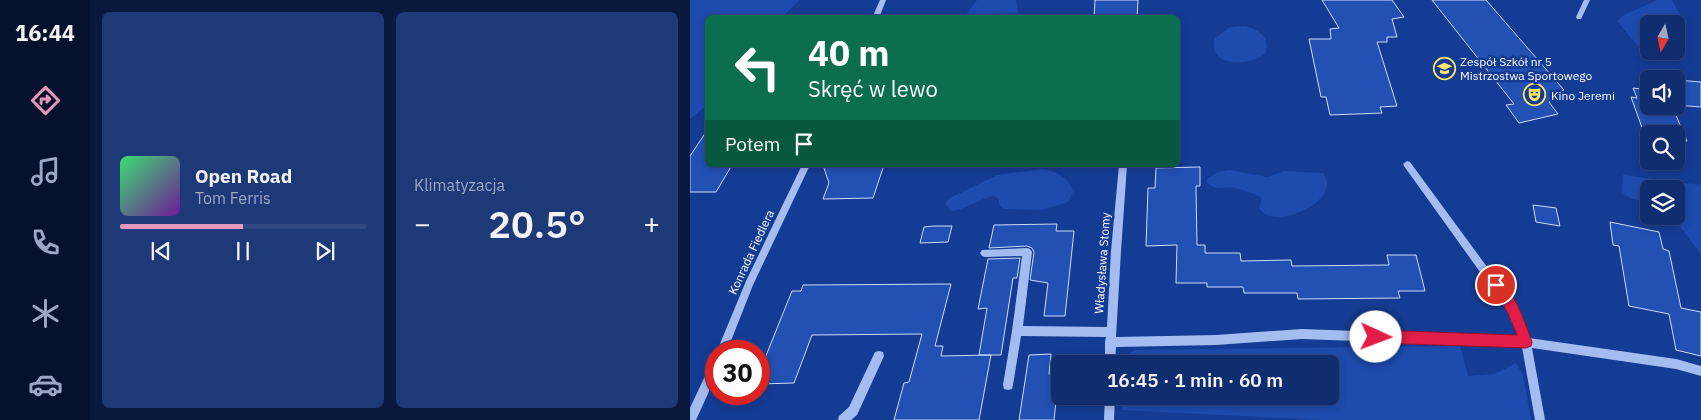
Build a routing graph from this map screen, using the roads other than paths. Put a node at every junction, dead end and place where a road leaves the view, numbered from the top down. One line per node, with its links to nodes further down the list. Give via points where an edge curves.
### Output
1 (883, 0): 3 (street)
2 (1587, 0): 4 (street)
3 (877, 15)
4 (1579, 16)
5 (1407, 164): 12 (street, via 1512,308)
6 (805, 167): 11 (street, Konrada Fiedlera, via 749,284)
7 (1123, 167): 10 (street, Władysława Stomy)
8 (985, 254): 9 (street, via 1027,252)
9 (1017, 331): 10 (street); 16 (lane)
10 (1110, 337): 12 (street, via 1216,340 1302,334); 13 (street, Władysława Stomy)
11 (726, 340)
12 (1526, 342): 15 (street, via 1676,364); 22 (street)
13 (1110, 355)
14 (879, 356): 20 (street, via 853,411)
15 (1701, 371)
16 (1008, 385)
17 (705, 388): 19 (street)
18 (1110, 405): 21 (street)
19 (690, 420)
20 (843, 420)
21 (1110, 420)
22 (1540, 420)

